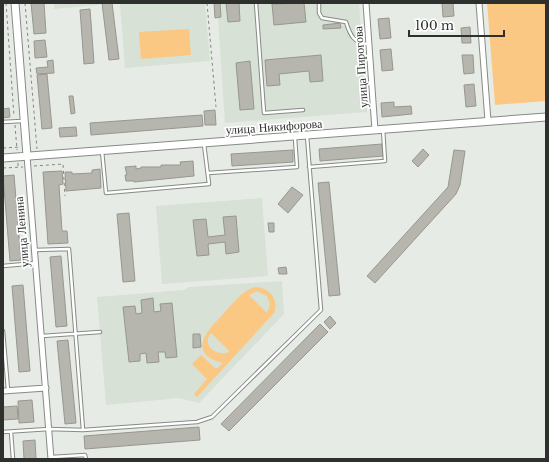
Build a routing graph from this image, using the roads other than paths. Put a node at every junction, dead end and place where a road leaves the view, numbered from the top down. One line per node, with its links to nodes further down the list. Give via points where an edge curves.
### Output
1 (15, 3): 9 (main road, улица Ленина)
2 (256, 3): 7 (lane, via 264,113)
3 (319, 3): 6 (lane, via 322,18 346,22 354,39 362,44)
4 (366, 3): 6 (street, улица Пирогова)
5 (479, 3): 10 (street)
6 (369, 44): 12 (street, улица Пирогова)
7 (303, 110)
8 (546, 117): 10 (main road, улица Никифорова)
9 (24, 120): 11 (lane); 17 (main road, улица Ленина)
10 (488, 121): 12 (main road, улица Никифорова)
11 (3, 122)
12 (379, 130): 13 (main road, улица Никифорова); 19 (lane, via 385,161)
13 (307, 135): 14 (main road, улица Никифорова); 19 (lane)
14 (295, 136): 15 (main road, улица Никифорова); 20 (lane, via 297,167)
15 (204, 143): 16 (main road, улица Никифорова); 20 (lane)
16 (102, 151): 17 (main road, улица Никифорова); 20 (lane, via 106,193 209,184)
17 (27, 156): 18 (main road, улица Никифорова); 21 (street, улица Ленина)
18 (3, 158)
19 (309, 167): 31 (lane, via 321,310 212,417 197,422)
20 (208, 173)
21 (35, 250): 22 (street, улица Ленина); 26 (lane, via 69,248)
22 (36, 263): 23 (lane); 27 (street, улица Ленина)
23 (3, 266)
24 (3, 331): 29 (lane)
25 (100, 332): 26 (lane)
26 (76, 334): 27 (lane); 31 (lane)
27 (42, 336): 28 (street, улица Ленина)
28 (46, 388): 29 (street); 30 (street, улица Ленина)
29 (5, 391)
30 (49, 429): 31 (lane); 33 (lane); 34 (street, улица Ленина)
31 (83, 430)
32 (3, 432): 33 (lane)
33 (11, 432): 35 (lane)
34 (51, 458): 36 (lane, via 85,455)
35 (12, 459)
36 (86, 459)

